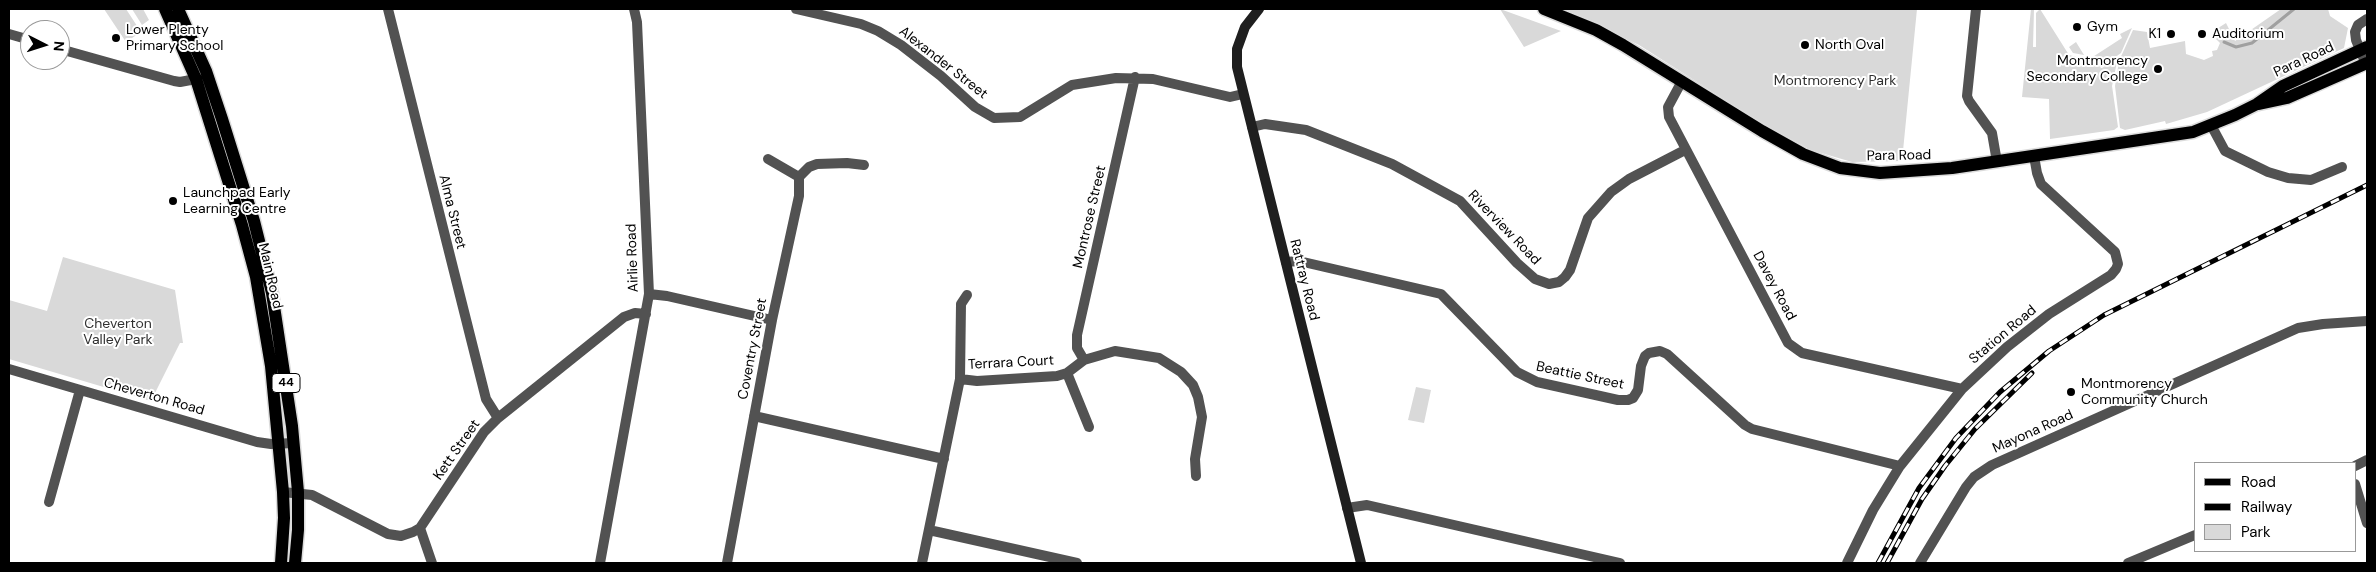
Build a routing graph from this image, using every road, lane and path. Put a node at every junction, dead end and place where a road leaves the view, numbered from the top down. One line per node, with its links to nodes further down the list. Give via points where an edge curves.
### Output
1 (165, 9): 14 (main road, Main Road / 44)
2 (178, 9): 42 (main road, Main Road / 44, via 210,81 264,255 277,320)
3 (388, 9): 40 (street, Alma Street, via 483,390 488,405)
4 (634, 9): 28 (street, Airlie Road)
5 (796, 9): 13 (street, Alexander Street, via 861,24 878,32 901,45 975,107 994,118 1020,118 1062,90 1081,82)
6 (1259, 9): 16 (street, Rattray Road, via 1245,27 1237,49)
7 (1544, 9): 15 (main road, Para Road, via 1607,36)
8 (1976, 9): 23 (street, via 1968,98 1992,133)
9 (2367, 19): 10 (street, via 2358,25 2355,32)
10 (2364, 49): 12 (street); 17 (main road, Para Road, via 2283,86)
11 (70, 52): 14 (street, via 174,81)
12 (2367, 64): 17 (main road, Para Road, via 2287,98)
13 (1135, 77): 16 (street, Alexander Street, via 1230,97); 33 (street, Montrose Street, via 1077,335 1077,348)
14 (196, 79): 43 (main road, Main Road / 44, via 256,277)
15 (1682, 81): 20 (street, Davey Road, via 1667,110); 23 (main road, Para Road, via 1802,154 1840,168 1890,173 1934,171)
16 (1243, 94): 19 (street, Rattray Road)
17 (2256, 104): 18 (main road, Para Road)
18 (2211, 126): 21 (main road, Para Road, via 2146,140); 25 (street, via 2225,151 2268,172 2312,180)
19 (1252, 127): 20 (street, Riverview Road, via 1264,124 1306,130 1392,164 1460,201 1517,263 1535,279 1550,284 1559,282 1570,270 1588,218 1610,192); 27 (street, Rattray Road)
20 (1685, 150): 37 (street, Davey Road, via 1793,348 1802,353)
21 (2034, 156): 23 (main road, Para Road); 37 (street, Station Road, via 2041,184 2115,252 2118,264 2111,275 2049,314 2007,346)
22 (768, 159): 26 (street)
23 (1997, 162)
24 (864, 165): 26 (street, via 817,164)
25 (2342, 168)
26 (799, 177): 31 (street, Coventry Street, via 797,206)
27 (1286, 262): 45 (street, Beattie Street, via 1299,261 1441,294 1517,372 1537,382 1628,400 1638,390 1645,356 1660,351 1752,429); 51 (street, Rattray Road)
28 (649, 294): 30 (street, Airlie Road); 31 (street)
29 (967, 295): 36 (street, via 961,304)
30 (646, 314): 40 (street, Kett Street, via 624,317); 59 (street, Airlie Road)
31 (772, 320): 39 (street, Coventry Street)
32 (2367, 321): 66 (street, Mayona Road, via 2298,328 1992,465 1966,487)
33 (1084, 360): 35 (street, Terrara Court); 46 (street, Terrara Court, via 1104,353 1125,351 1159,358 1193,384 1201,408 1202,428 1195,459)
34 (9, 369): 38 (street, Cheverton Road)
35 (1067, 373): 36 (street, Terrara Court, via 977,381); 41 (street)
36 (960, 379): 44 (street)
37 (1962, 389): 45 (street, Station Road)
38 (80, 390): 43 (street, Cheverton Road, via 257,442); 50 (street)
39 (754, 416): 44 (street); 60 (street, Coventry Street)
40 (498, 418): 53 (street, Kett Street, via 484,432)
41 (1090, 427)
42 (294, 443): 43 (street, Cheverton Road); 49 (main road, Main Road / 44)
43 (279, 444): 48 (main road, Main Road / 44)
44 (944, 458): 54 (street)
45 (1900, 466): 65 (street, Station Road, via 1873,510)
46 (1196, 476)
47 (2356, 487): 52 (street)
48 (283, 492): 49 (street); 56 (main road, Main Road / 44)
49 (298, 492): 53 (street, via 320,498 388,534 406,535); 57 (main road, Main Road / 44)
50 (49, 502)
51 (1347, 508): 63 (street, Rattray Road); 64 (street, via 1367,505)
52 (2367, 523)
53 (420, 528): 58 (street)
54 (929, 530): 61 (street); 62 (street)
55 (2194, 535): 67 (street)
56 (281, 563)
57 (295, 563)
58 (432, 563)
59 (600, 563)
60 (727, 563)
61 (922, 563)
62 (1077, 563)
63 (1361, 563)
64 (1620, 563)
65 (1847, 563)
66 (1920, 563)
67 (2128, 563)

